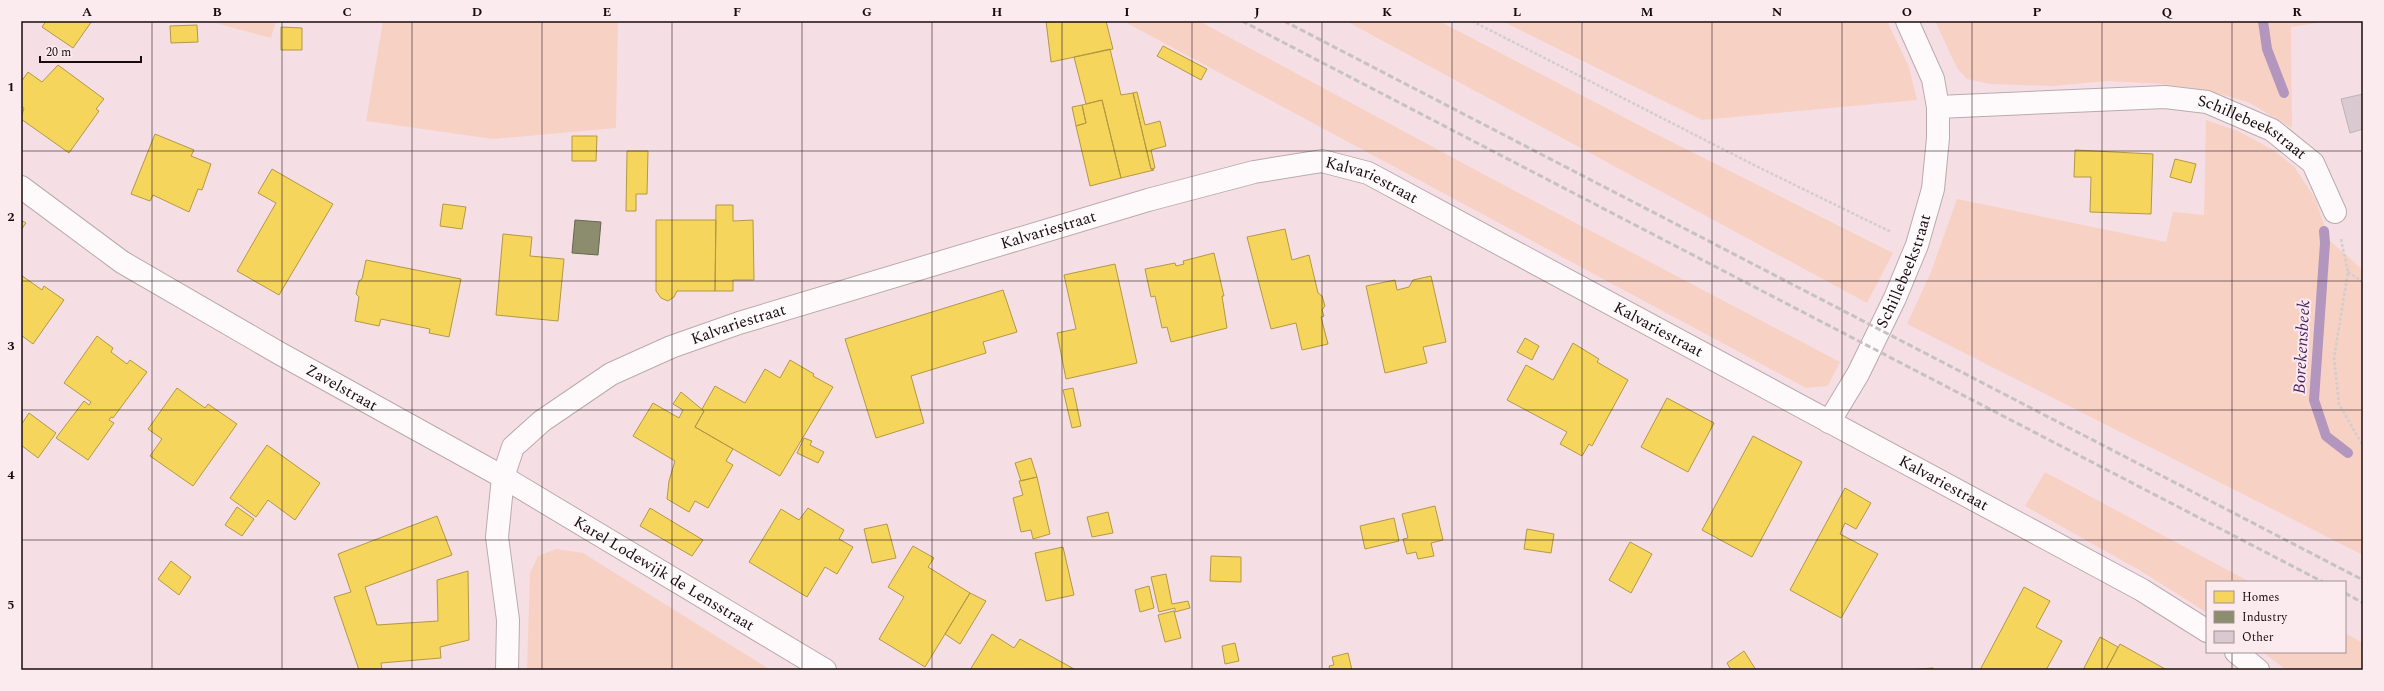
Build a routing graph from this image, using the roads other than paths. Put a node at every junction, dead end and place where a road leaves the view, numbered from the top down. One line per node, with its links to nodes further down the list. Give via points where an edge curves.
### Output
1 (1906, 21): 2 (street, Schillebeekstraat, via 1933,79)
2 (1938, 108): 4 (street, Schillebeekstraat, via 2165,97 2207,102 2272,130 2313,163); 5 (street, Schillebeekstraat, via 1933,189 1916,245 1895,298 1858,374)
3 (21, 188): 6 (street, Zavelstraat, via 122,262 279,353)
4 (2335, 212)
5 (1829, 422): 6 (street, Kalvariestraat, via 1368,172 1322,161 1254,172 1148,200 739,323 671,348 611,374 542,421 513,447); 7 (street, Kalvariestraat, via 2142,590)
6 (503, 477): 9 (street, via 497,537 508,620); 10 (street, Karel Lodewijk de Lensstraat)
7 (2206, 630)
8 (2237, 653): 11 (street)
9 (507, 670)
10 (825, 670)
11 (2258, 670)

